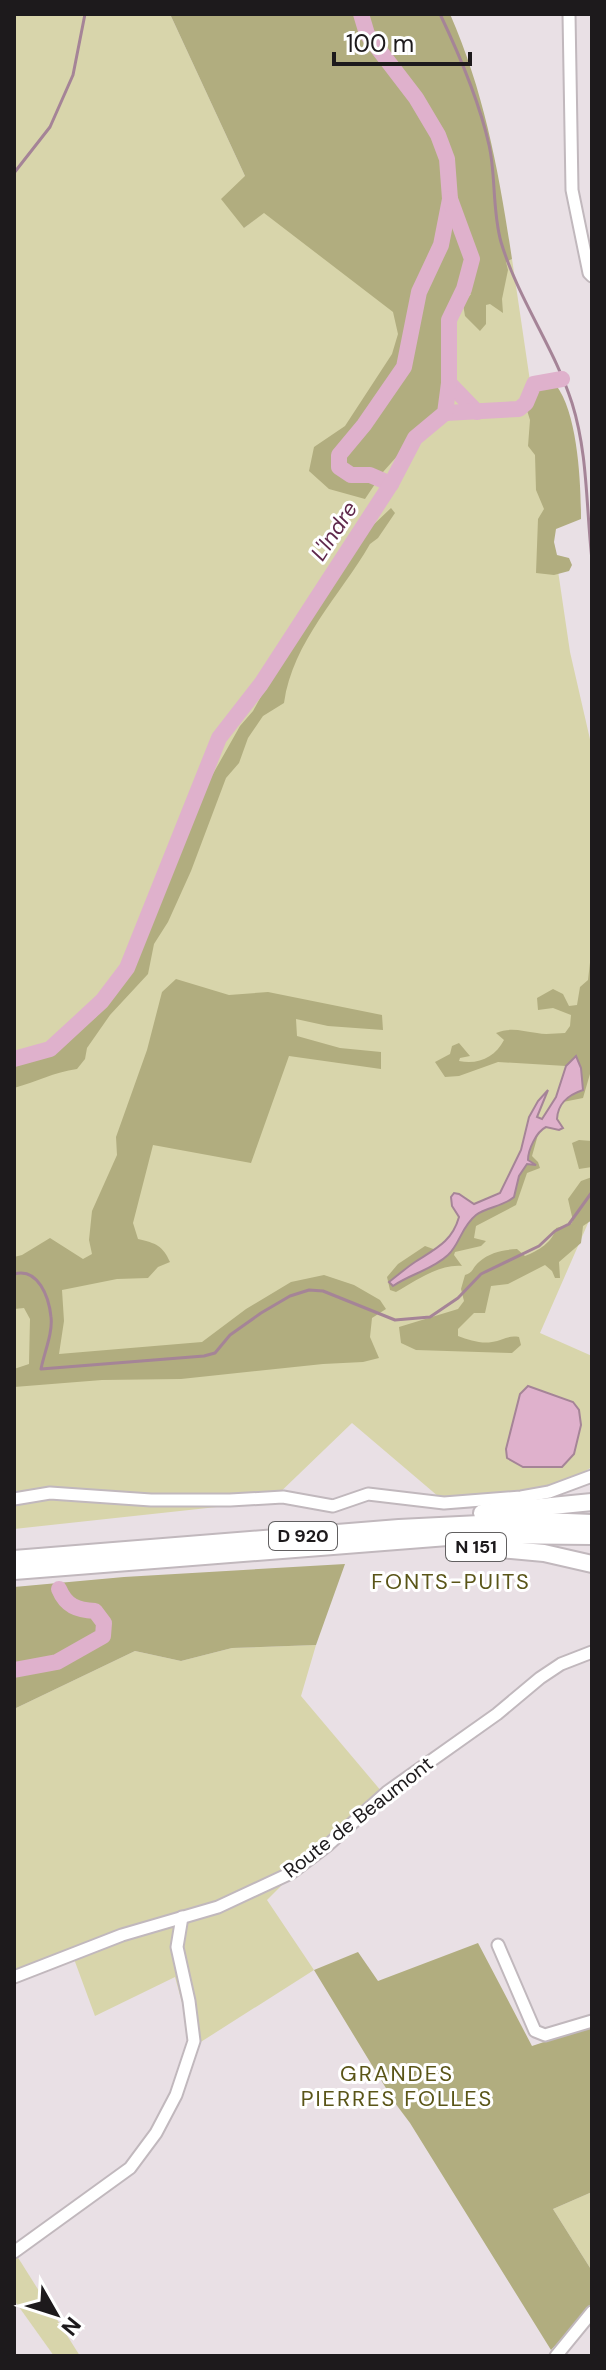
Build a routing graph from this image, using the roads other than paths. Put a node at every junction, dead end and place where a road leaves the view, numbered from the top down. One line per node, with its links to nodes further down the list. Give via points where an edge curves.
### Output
1 (569, 14): 2 (street, via 572,190)
2 (592, 276)
3 (592, 1476): 4 (street, via 521,1497 444,1503 368,1494 333,1506 288,1497 151,1500 50,1493)
4 (14, 1499)
5 (592, 1502): 7 (highway, D 920, via 458,1516)
6 (592, 1523): 7 (highway, D 920)
7 (399, 1528): 10 (highway, D 920)
8 (592, 1536): 9 (highway, D 920, via 473,1535)
9 (359, 1544): 11 (highway, N 151, via 499,1548); 12 (highway, D 920)
10 (14, 1559)
11 (592, 1564)
12 (14, 1571)
13 (592, 1652): 14 (street, Route de Beaumont, via 540,1678 387,1792 291,1873 218,1907)
14 (182, 1917): 16 (street, Route de Beaumont); 18 (street, via 177,1947 194,2041 176,2095 130,2168)
15 (498, 1945): 17 (street, via 535,2031 545,2035)
16 (14, 1977)
17 (592, 2021)
18 (14, 2252)
19 (592, 2312): 20 (street)
20 (556, 2356)

